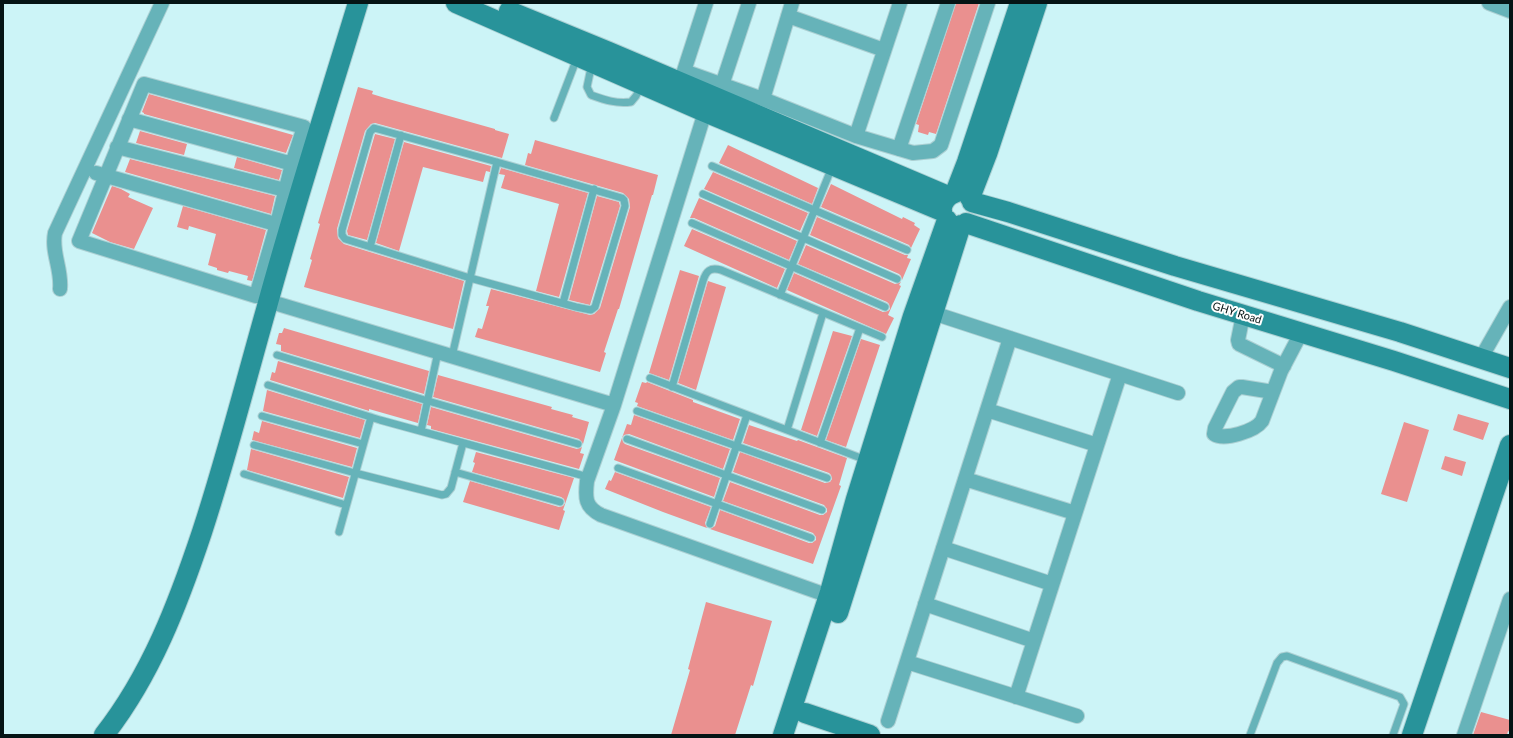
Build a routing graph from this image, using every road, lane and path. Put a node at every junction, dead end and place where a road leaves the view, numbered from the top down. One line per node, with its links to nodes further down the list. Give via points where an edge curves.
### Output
1 (162, 3): 20 (street)
2 (358, 3): 30 (street)
3 (456, 3): 16 (street)
4 (489, 3): 37 (street, via 609,52)
5 (706, 3): 18 (street, via 684,72)
6 (749, 3): 18 (street)
7 (948, 3): 27 (street)
8 (988, 3): 27 (street, via 941,145 932,151 913,153)
9 (1020, 3): 37 (street, via 967,162)
10 (1037, 3): 37 (street, via 987,154)
11 (1489, 3): 14 (street)
12 (896, 4): 15 (street)
13 (790, 10): 15 (street); 19 (street)
14 (1510, 11)
15 (884, 50): 25 (street)
16 (585, 59): 17 (street); 17 (lane, via 591,95 620,104 631,102); 22 (lane)
17 (642, 84): 21 (street)
18 (722, 85): 19 (street)
19 (763, 99): 25 (street)
20 (111, 112): 23 (street); 32 (street)
21 (705, 112): 29 (street); 73 (street)
22 (554, 118)
23 (128, 121): 26 (street); 30 (street); 30 (street, via 144,84 304,127)
24 (401, 135): 28 (lane); 42 (lane); 42 (lane, via 374,128 371,130 344,223 342,235 345,239)
25 (856, 136): 27 (street)
26 (117, 147): 33 (street); 35 (street)
27 (899, 149)
28 (497, 162): 34 (lane); 45 (lane)
29 (833, 165): 37 (street); 38 (lane)
30 (300, 166): 35 (street); 40 (street)
31 (712, 166): 38 (lane)
32 (84, 170): 33 (street); 47 (street, via 55,233 54,252 60,276)
33 (105, 176): 40 (street); 40 (street, via 79,241 256,296)
34 (594, 189): 50 (lane); 50 (lane, via 622,198 625,206 595,307 586,310)
35 (286, 190): 40 (street)
36 (703, 194): 41 (lane)
37 (958, 208): 54 (street); 55 (street, GHY Road, via 994,234); 62 (street, via 1016,214 1175,266); 90 (street, via 915,310)
38 (814, 210): 41 (lane); 43 (lane)
39 (692, 223): 44 (lane)
40 (284, 226): 49 (street)
41 (803, 238): 44 (lane); 46 (lane)
42 (370, 247): 45 (lane)
43 (907, 250)
44 (792, 266): 48 (lane); 51 (lane)
45 (470, 278): 50 (lane); 60 (lane)
46 (897, 279)
47 (60, 289)
48 (780, 295): 53 (lane); 68 (lane, via 721,270 710,269 702,281)
49 (268, 301): 60 (street); 118 (street, via 217,485 184,586 166,629 133,694)
50 (563, 303)
51 (885, 307)
52 (1510, 307): 62 (street)
53 (823, 313): 56 (lane); 79 (lane)
54 (933, 313): 59 (street); 115 (street)
55 (1244, 315): 57 (street, GHY Road); 63 (street, via 1239,344)
56 (860, 328): 58 (lane); 83 (lane)
57 (1301, 332): 63 (street); 71 (street, GHY Road)
58 (882, 337)
59 (1010, 338): 65 (street); 74 (street)
60 (445, 354): 72 (lane); 73 (street)
61 (277, 355): 72 (lane)
62 (1481, 358): 64 (street)
63 (1284, 366): 69 (street)
64 (1510, 368)
65 (1120, 374): 70 (street); 86 (street)
66 (650, 378): 68 (lane)
67 (268, 385): 78 (lane)
68 (672, 386): 76 (lane)
69 (1273, 392)
70 (1178, 393)
71 (1510, 400)
72 (428, 401): 80 (lane); 85 (lane)
73 (614, 405): 96 (street)
74 (988, 410): 86 (street); 98 (street)
75 (637, 411): 89 (lane)
76 (747, 415): 79 (lane); 89 (lane)
77 (262, 416): 84 (lane)
78 (371, 417): 80 (lane); 84 (lane)
79 (787, 430): 83 (lane)
80 (421, 431): 82 (lane)
81 (627, 439): 95 (lane)
82 (463, 443): 92 (lane); 96 (lane)
83 (820, 443): 90 (lane)
84 (363, 444): 93 (lane)
85 (578, 444)
86 (1097, 445): 103 (street)
87 (1510, 445): 124 (street)
88 (254, 446): 93 (lane)
89 (736, 446): 95 (lane); 97 (lane)
90 (868, 461): 109 (street)
91 (618, 468): 101 (lane)
92 (455, 472): 93 (lane, via 449,491 442,494); 99 (lane)
93 (355, 473): 100 (lane)
94 (244, 474): 100 (lane)
95 (727, 475): 101 (lane); 102 (lane)
96 (588, 477): 109 (street, via 587,500 589,506 597,513)
97 (826, 478)
98 (965, 479): 103 (street); 107 (street)
99 (560, 502)
100 (346, 505): 105 (lane)
101 (716, 505): 104 (lane); 106 (lane)
102 (822, 510)
103 (1075, 513): 108 (street)
104 (710, 524)
105 (339, 532)
106 (811, 538)
107 (943, 548): 108 (street); 111 (street)
108 (1052, 584): 112 (street)
109 (829, 596): 119 (street)
110 (1510, 599): 125 (street)
111 (925, 604): 112 (street); 113 (street)
112 (1034, 641): 114 (street)
113 (907, 662): 114 (street); 117 (street)
114 (1016, 697): 116 (street)
115 (804, 713): 120 (street); 121 (street)
116 (1076, 716)
117 (888, 722)
118 (104, 735)
119 (783, 735)
120 (797, 735)
121 (870, 735)
122 (1251, 735): 123 (lane, via 1277,663 1287,656 1400,697 1404,704)
123 (1392, 735)
124 (1412, 735)
125 (1464, 735)

